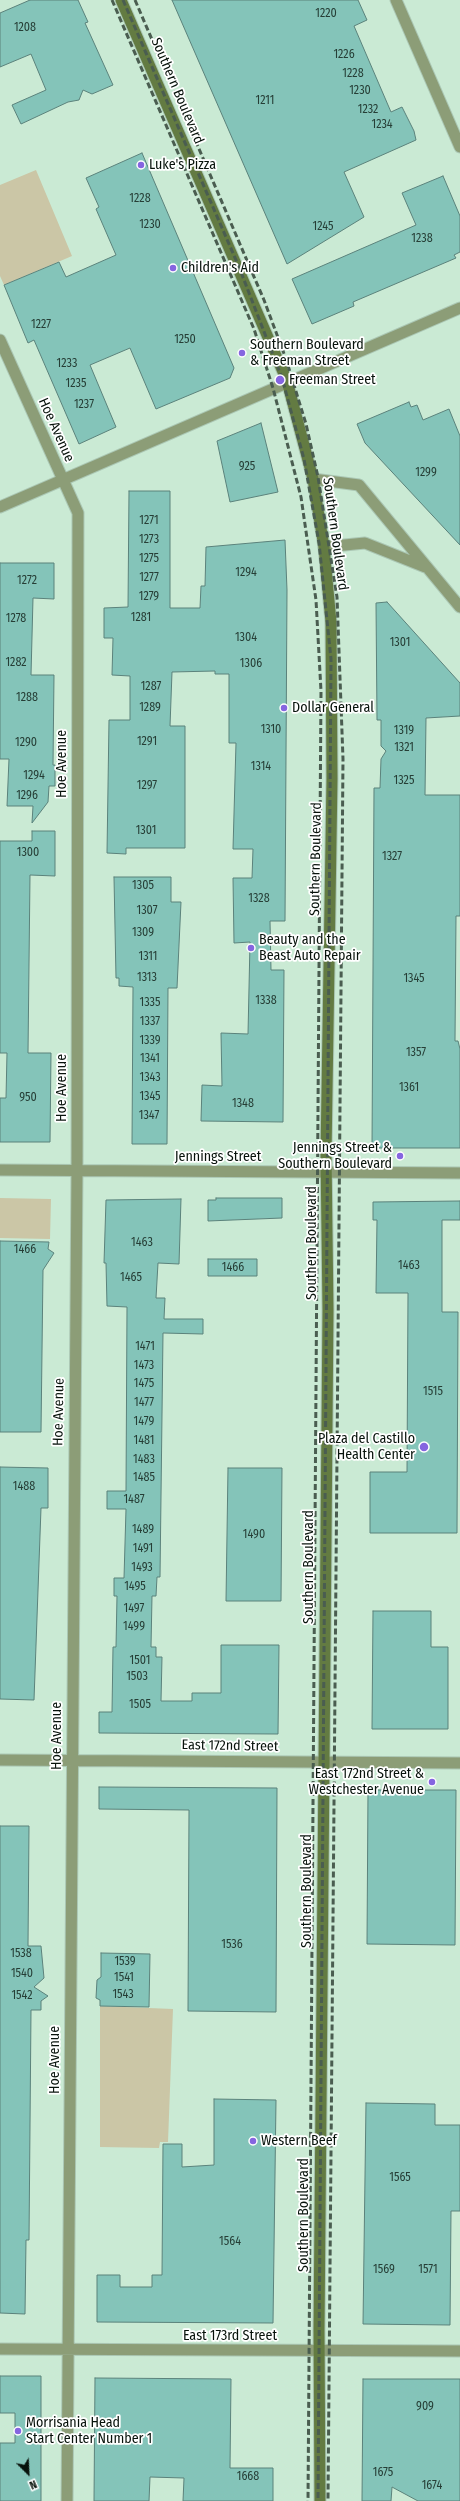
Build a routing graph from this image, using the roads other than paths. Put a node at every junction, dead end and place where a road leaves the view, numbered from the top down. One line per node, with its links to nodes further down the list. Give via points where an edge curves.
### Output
1 (121, 0): 6 (main road, Southern Boulevard)
2 (396, 0): 3 (street)
3 (460, 147)
4 (460, 308): 6 (street)
5 (0, 340): 8 (street, Hoe Avenue)
6 (287, 381): 7 (main road, Southern Boulevard); 8 (street)
7 (313, 479): 10 (main road, Southern Boulevard); 11 (street, via 359,484)
8 (62, 480): 9 (street); 14 (street, Hoe Avenue, via 78,514)
9 (0, 507)
10 (324, 547): 11 (street, via 365,543); 15 (main road, Southern Boulevard, via 331,622 332,771)
11 (425, 567): 12 (street)
12 (460, 607)
13 (0, 1170): 14 (street, Jennings Street)
14 (77, 1170): 15 (street, Jennings Street); 18 (street, Hoe Avenue)
15 (327, 1172): 16 (street, Jennings Street); 19 (main road, Southern Boulevard)
16 (460, 1173)
17 (0, 1760): 18 (street, East 172nd Street)
18 (71, 1760): 19 (street, East 172nd Street); 22 (street, Hoe Avenue)
19 (323, 1762): 20 (street, East 172nd Street); 23 (main road, Southern Boulevard)
20 (460, 1763)
21 (0, 2349): 22 (street, East 173rd Street)
22 (68, 2350): 23 (street, East 173rd Street); 25 (street, Hoe Avenue)
23 (318, 2351): 24 (street, East 173rd Street); 26 (main road, Southern Boulevard)
24 (460, 2351)
25 (67, 2501)
26 (320, 2501)

